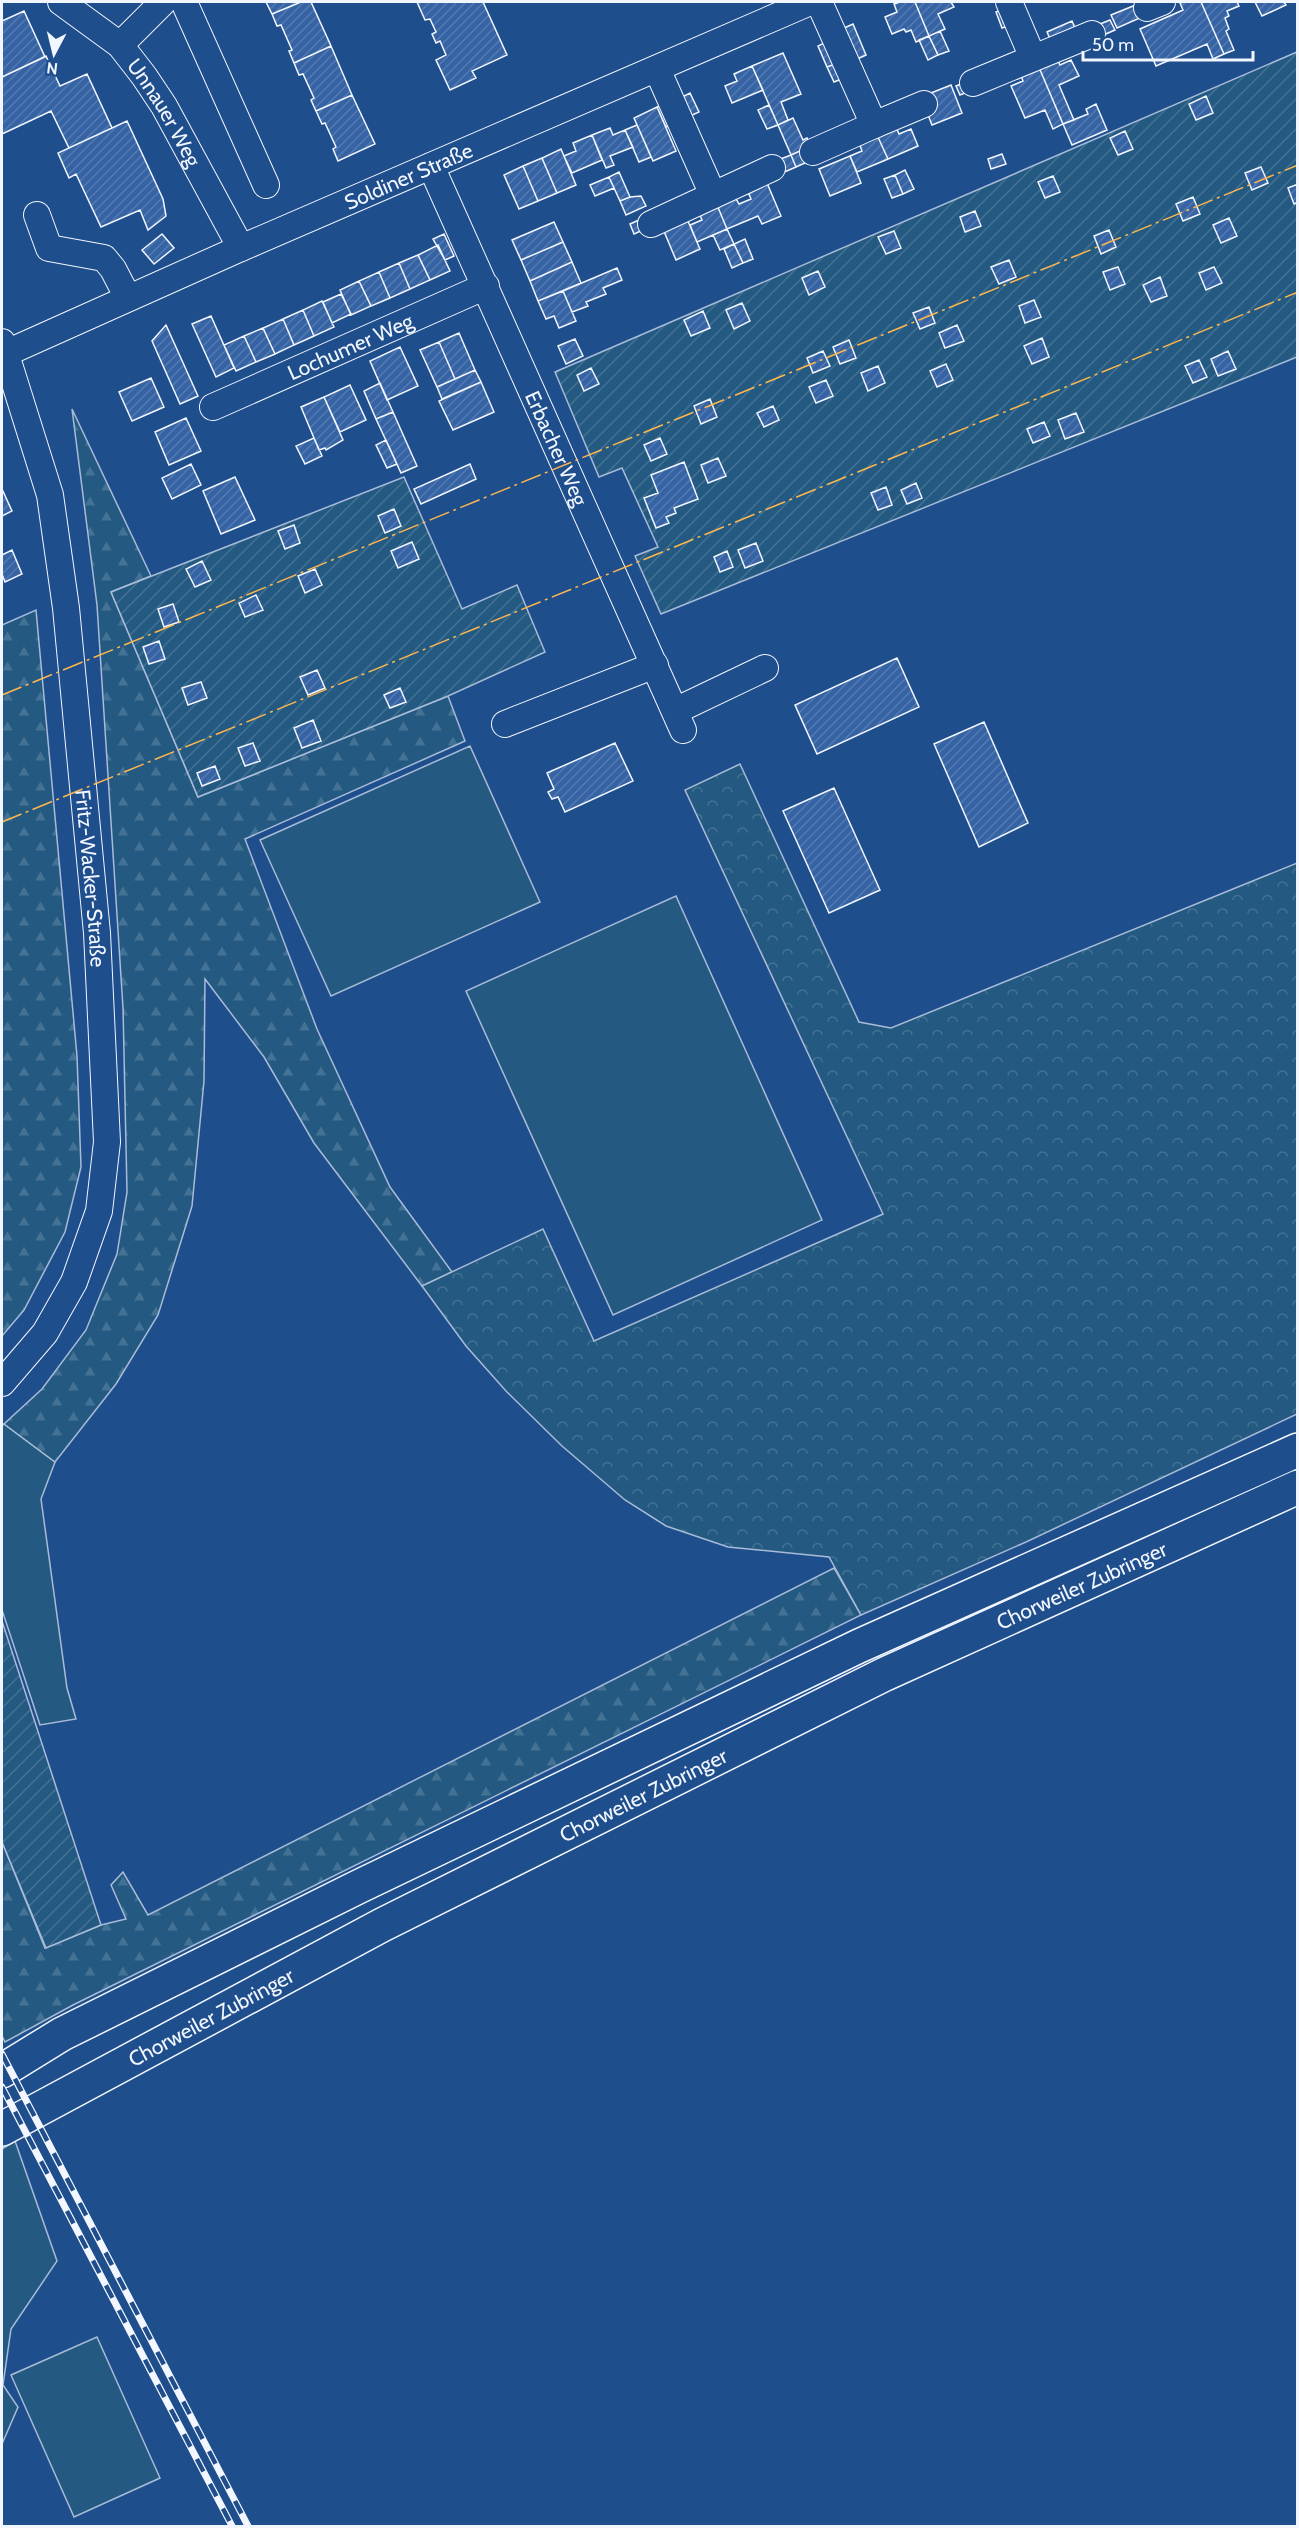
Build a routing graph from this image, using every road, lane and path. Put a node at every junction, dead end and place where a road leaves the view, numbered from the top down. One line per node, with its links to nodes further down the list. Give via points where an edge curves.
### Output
1 (61, 2): 8 (street, Unnauer Weg)
2 (163, 2): 8 (street)
3 (184, 2): 17 (street)
4 (810, 2): 10 (street, Soldiner Straße)
5 (819, 2): 13 (street)
6 (1009, 2): 9 (street)
7 (1092, 34): 9 (street)
8 (120, 45): 21 (street, Unnauer Weg, via 164,106)
9 (1033, 58): 11 (street)
10 (657, 69): 15 (street, Soldiner Straße); 18 (street)
11 (973, 83)
12 (924, 104): 13 (street)
13 (874, 125): 14 (street)
14 (813, 152)
15 (431, 166): 21 (street, Soldiner Straße); 22 (street, Erbacher Weg)
16 (772, 168): 18 (street)
17 (266, 185)
18 (714, 195): 20 (street)
19 (37, 214): 23 (street, via 49,248 104,258)
20 (651, 224)
21 (241, 248): 23 (street, Soldiner Straße)
22 (486, 286): 25 (street, Lochumer Weg); 26 (street, Erbacher Weg)
23 (128, 298): 24 (street, Soldiner Straße)
24 (3, 350): 29 (street, Fritz-Wacker-Straße, via 50,495 66,608 97,933 107,1142 99,1211 74,1282 45,1333)
25 (213, 406)
26 (655, 665): 27 (street, Erbacher Weg, via 679,721); 28 (street)
27 (765, 668)
28 (505, 724)
29 (2, 1383)
30 (1298, 1450): 32 (highway, Chorweiler Zubringer, via 859,1646 62,2034)
31 (1298, 1487): 33 (highway, Chorweiler Zubringer, via 874,1680 382,1925)
32 (2, 2071)
33 (2, 2129)

